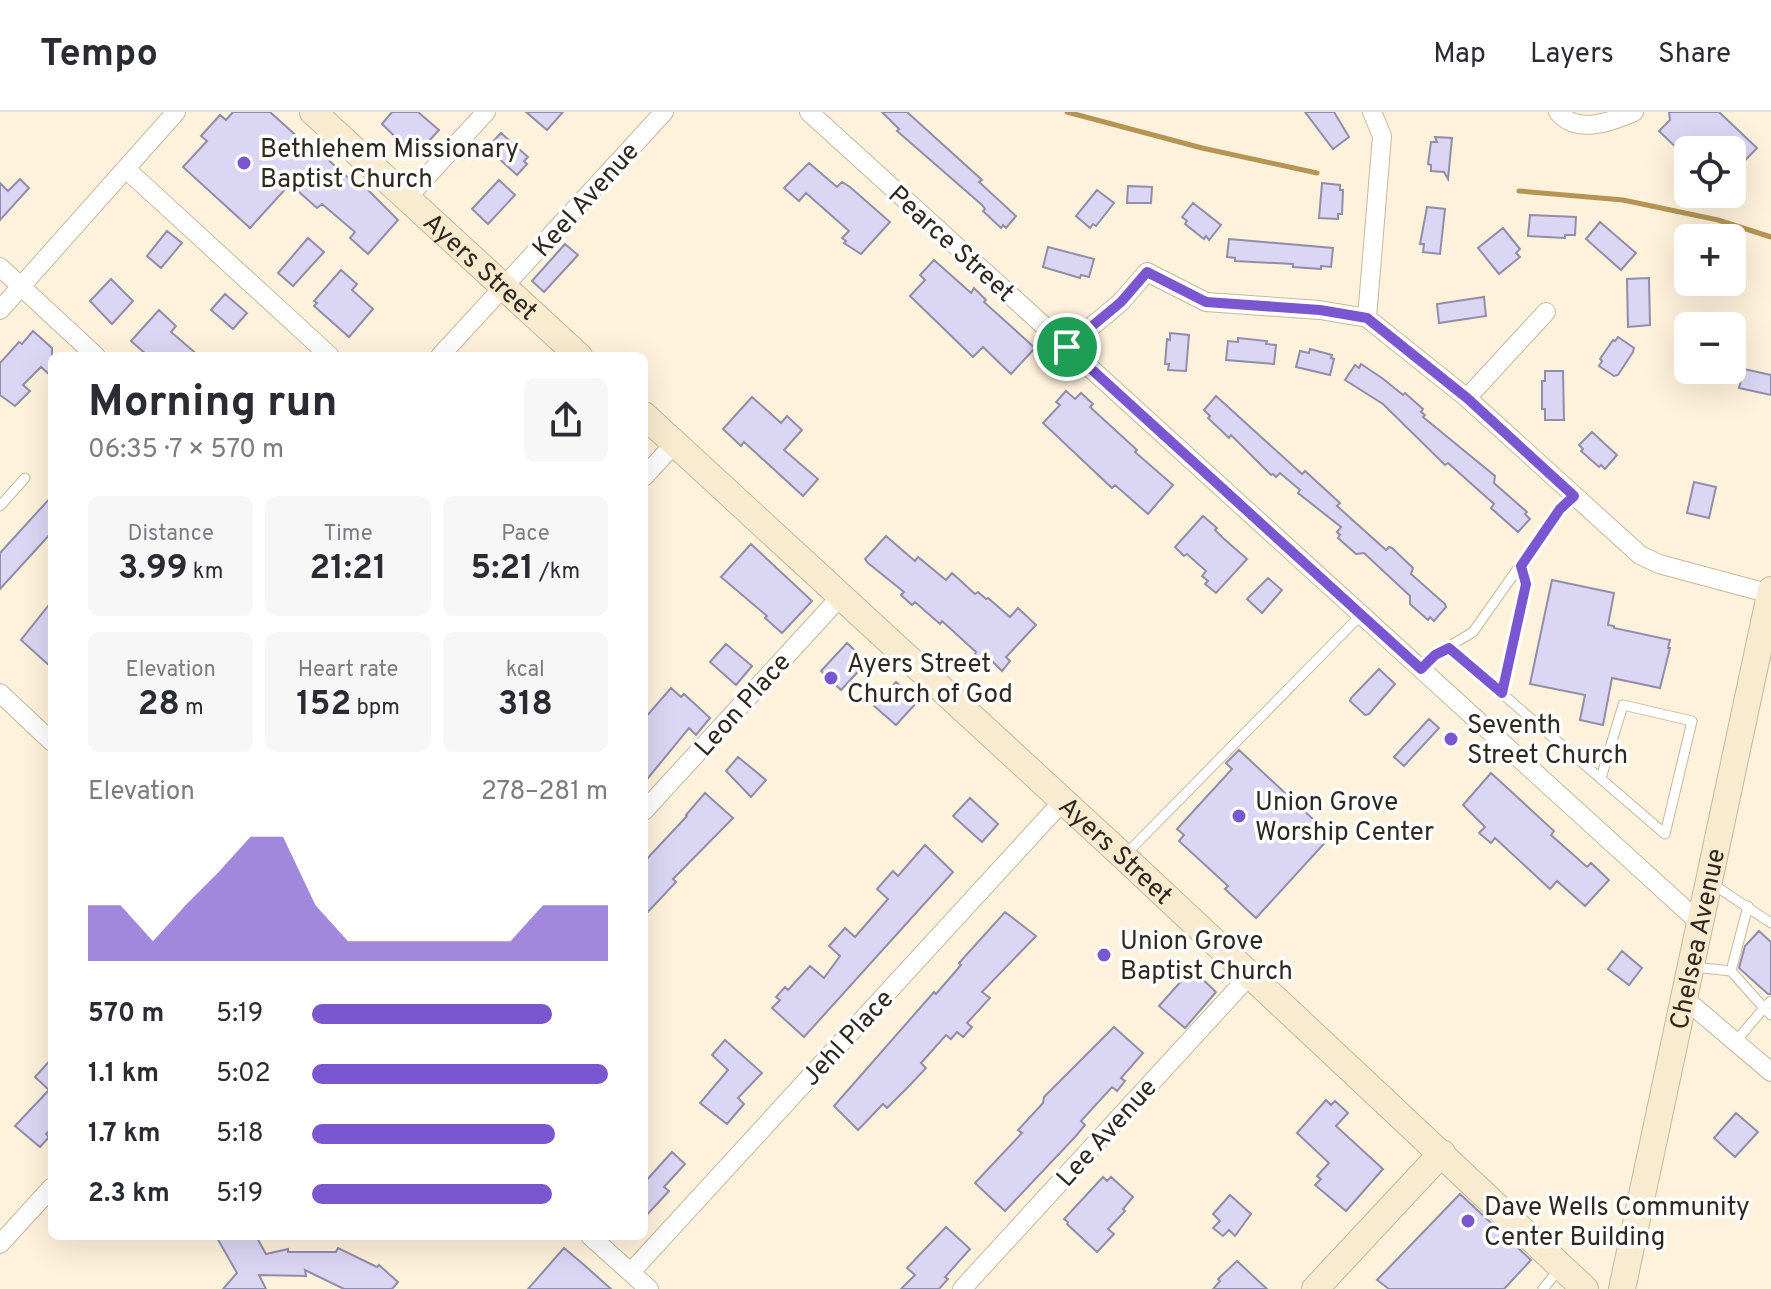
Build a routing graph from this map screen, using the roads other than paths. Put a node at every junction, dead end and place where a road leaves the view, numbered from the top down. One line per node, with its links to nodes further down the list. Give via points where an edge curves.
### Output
1 (176, 112): 9 (street)
2 (313, 112): 10 (street, Ayers Street)
3 (486, 112): 10 (street)
4 (664, 112): 13 (street, Keel Avenue)
5 (809, 112): 17 (street, Pearce Street)
6 (1372, 112): 16 (street, via 1382,136)
7 (1558, 112): 8 (street, via 1567,121 1595,125)
8 (1634, 112)
9 (126, 169): 12 (street); 19 (street)
10 (407, 198): 13 (street, Ayers Street)
11 (0, 267): 12 (street)
12 (20, 287): 14 (street); 18 (street)
13 (505, 288): 20 (street, Keel Avenue); 21 (street, Ayers Street)
14 (0, 310)
15 (1546, 312): 22 (street)
16 (1367, 318): 17 (street, via 1206,302 1147,272 1121,302); 22 (street)
17 (1067, 347): 32 (street, Pearce Street)
18 (92, 352)
19 (326, 352)
20 (444, 352)
21 (575, 352)
22 (1467, 398): 27 (street)
23 (648, 419): 24 (street, Ayers Street)
24 (675, 443): 25 (street); 31 (street, Ayers Street)
25 (648, 473)
26 (25, 478): 28 (lane)
27 (1574, 496): 29 (lane); 30 (street, via 1650,559)
28 (0, 506)
29 (1521, 566): 33 (lane, via 1473,632); 36 (lane, via 1526,584)
30 (1771, 592): 42 (street, Chelsea Avenue)
31 (841, 596): 39 (street, Ayers Street); 40 (street, Leon Place)
32 (1361, 615): 34 (street, Pearce Street); 41 (lane)
33 (1449, 648): 34 (lane); 36 (lane)
34 (1421, 669): 44 (street, Pearce Street)
35 (0, 693): 37 (street)
36 (1502, 693): 38 (lane)
37 (48, 738)
38 (1601, 778): 38 (lane, via 1623,705 1692,721 1665,834)
39 (1062, 802): 41 (street, Ayers Street); 58 (street, Jehl Place)
40 (648, 807)
41 (1124, 857): 48 (street, Ayers Street)
42 (1708, 882): 43 (lane); 44 (street, Chelsea Avenue)
43 (1748, 906): 45 (lane); 47 (lane)
44 (1699, 922): 46 (street, Chelsea Avenue)
45 (1771, 923)
46 (1691, 967): 47 (lane); 49 (street, Chelsea Avenue)
47 (1731, 971): 50 (lane)
48 (1250, 975): 53 (street, Ayers Street); 60 (street, Lee Avenue)
49 (1686, 1000): 51 (street); 64 (street, Chelsea Avenue)
50 (1769, 1008): 51 (lane)
51 (1736, 1041): 52 (street)
52 (1771, 1072)
53 (1442, 1153): 57 (street, Ayers Street); 61 (street)
54 (48, 1191): 56 (street)
55 (595, 1240): 58 (street)
56 (0, 1244)
57 (1561, 1267): 62 (lane); 63 (street, Ayers Street)
58 (631, 1272): 59 (street)
59 (649, 1289)
60 (962, 1289)
61 (1315, 1289)
62 (1543, 1289)
63 (1585, 1289)
64 (1622, 1289)

